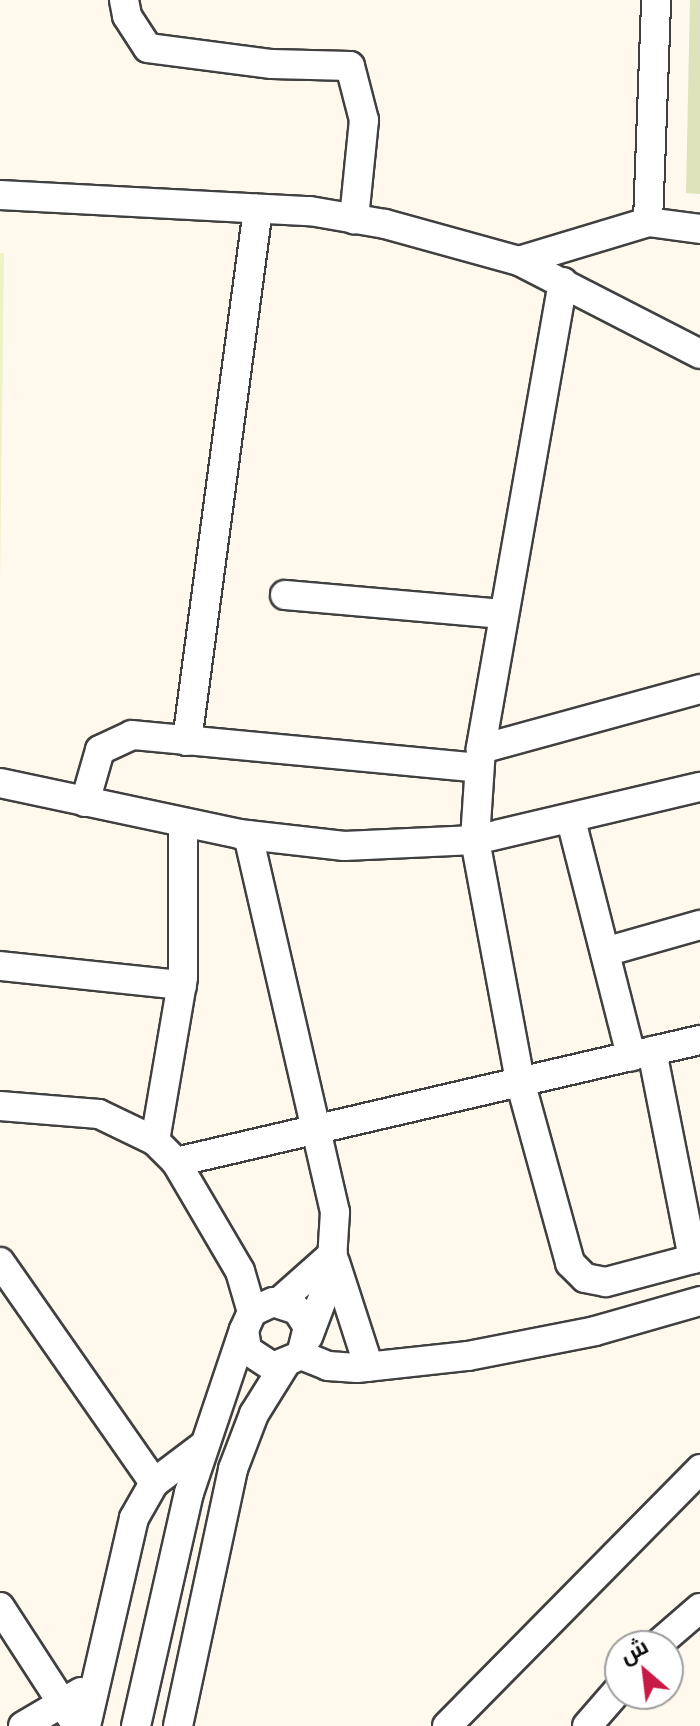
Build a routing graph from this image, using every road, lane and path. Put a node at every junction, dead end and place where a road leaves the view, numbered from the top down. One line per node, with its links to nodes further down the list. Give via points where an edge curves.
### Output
1 (124, 0): 5 (street, via 127,16 148,48 272,64 350,66 364,120)
2 (656, 0): 6 (street)
3 (0, 195): 4 (street)
4 (258, 209): 5 (street); 14 (street)
5 (354, 219): 8 (street)
6 (648, 222): 7 (street); 8 (street)
7 (700, 229)
8 (519, 261): 9 (street)
9 (563, 282): 10 (street); 12 (street)
10 (700, 354)
11 (285, 595): 12 (street)
12 (503, 614): 15 (street)
13 (700, 689): 15 (street)
14 (187, 741): 15 (street); 18 (street, via 132,735 109,742 93,761)
15 (479, 758): 22 (street)
16 (0, 783): 18 (street)
17 (700, 787): 19 (street)
18 (85, 802): 20 (street)
19 (571, 820): 22 (street); 24 (street)
20 (183, 824): 21 (street); 26 (street)
21 (248, 835): 22 (street, via 344,846); 31 (street)
22 (475, 840): 29 (street)
23 (700, 925): 24 (street)
24 (605, 952): 28 (street)
25 (0, 966): 26 (street)
26 (182, 985): 32 (street)
27 (700, 1040): 28 (street)
28 (642, 1054): 29 (street); 35 (street)
29 (520, 1081): 31 (street); 35 (street, via 576,1272 606,1282)
30 (0, 1106): 32 (street, via 99,1114)
31 (315, 1126): 33 (street); 34 (street, via 335,1212)
32 (155, 1141): 33 (street)
33 (176, 1162): 38 (street)
34 (333, 1254): 38 (street); 39 (street, via 327,1297); 40 (street)
35 (696, 1258)
36 (0, 1262): 43 (street)
37 (700, 1301): 40 (street, via 527,1346)
38 (262, 1311): 39 (street, via 304,1317); 39 (street, via 254,1359); 41 (street)
39 (298, 1353): 40 (street, via 328,1366); 53 (street, via 254,1414 233,1469)
40 (369, 1367)
41 (203, 1446): 43 (street); 52 (street)
42 (700, 1469): 54 (street)
43 (154, 1483): 47 (street, via 134,1518)
44 (0, 1607): 49 (street)
45 (700, 1608): 46 (street)
46 (675, 1630)
47 (92, 1686): 49 (street); 51 (street)
48 (604, 1706): 55 (street)
49 (71, 1714): 50 (street)
50 (23, 1726)
51 (86, 1726)
52 (136, 1726)
53 (178, 1726)
54 (447, 1726)
55 (587, 1726)

